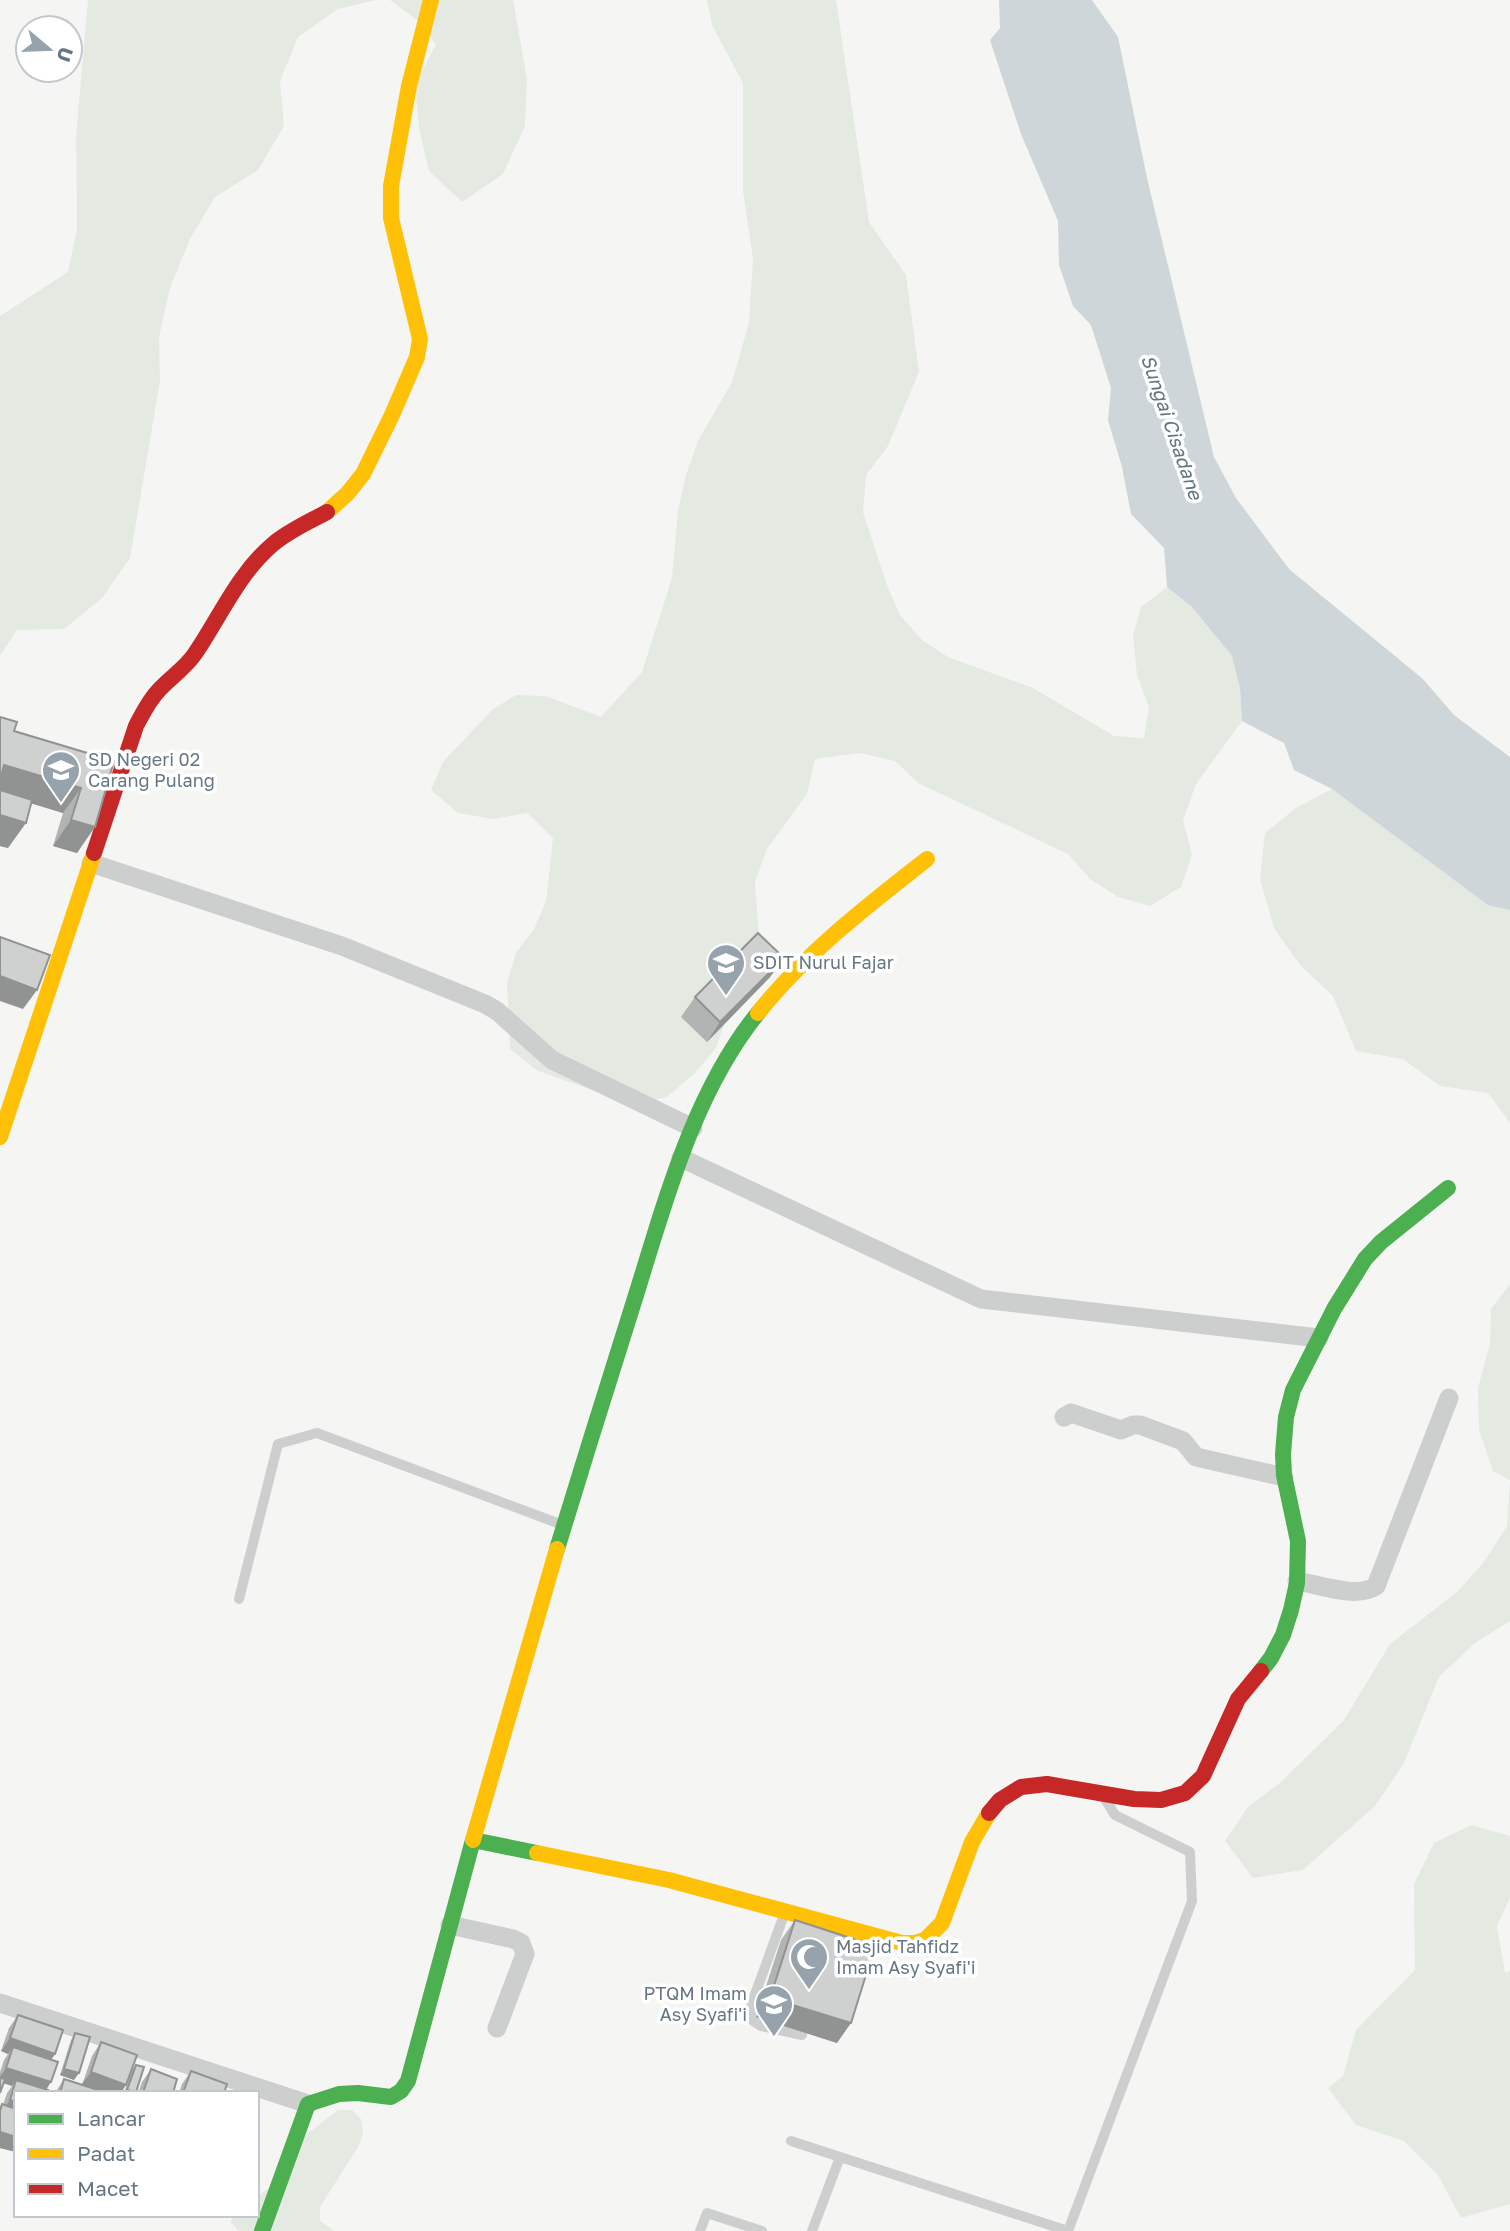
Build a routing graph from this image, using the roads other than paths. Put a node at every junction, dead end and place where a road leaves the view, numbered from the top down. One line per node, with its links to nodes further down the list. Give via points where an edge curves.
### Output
1 (431, 0): 3 (street, via 408,86 391,186 391,218 420,339 417,357 363,474 328,512 293,530 260,556 192,658 146,707 109,784)
2 (927, 859): 4 (street, via 810,954 774,991 725,1058)
3 (90, 863): 4 (street, via 342,946 485,1004 551,1060); 5 (street)
4 (692, 1128): 6 (street)
5 (0, 1137)
6 (681, 1158): 8 (street, via 981,1299); 12 (street)
7 (1448, 1188): 8 (street, via 1373,1250)
8 (1319, 1338): 11 (street, via 1293,1390 1286,1421)
9 (1449, 1398): 13 (street, via 1377,1586 1355,1592)
10 (1064, 1417): 11 (street, via 1071,1413 1121,1430 1140,1425 1183,1441 1196,1457)
11 (1284, 1477): 13 (street, via 1297,1532)
12 (564, 1526): 14 (lane, via 317,1433 278,1444); 16 (street)
13 (1297, 1581): 15 (street, via 1278,1645 1238,1700 1209,1765 1193,1788 1158,1800)
14 (239, 1599)
15 (1102, 1792): 17 (street, via 1038,1784 1010,1791 999,1800 978,1830 942,1923 925,1941 902,1943); 29 (lane, via 1115,1815 1190,1852 1192,1901)
16 (473, 1840): 17 (street, via 669,1880); 18 (street)
17 (785, 1911): 21 (lane, via 750,2008 752,2020 761,2026)
18 (450, 1925): 20 (street, via 522,1943 525,1954); 22 (street, via 408,2081 401,2091 391,2097 337,2093)
19 (0, 2003): 22 (street)
20 (497, 2028)
21 (802, 2035)
22 (308, 2104): 25 (street)
23 (791, 2141): 24 (lane)
24 (840, 2157): 28 (lane); 29 (lane)
25 (262, 2231)
26 (700, 2231): 27 (lane, via 707,2213)
27 (762, 2231)
28 (812, 2231)
29 (1068, 2231)

